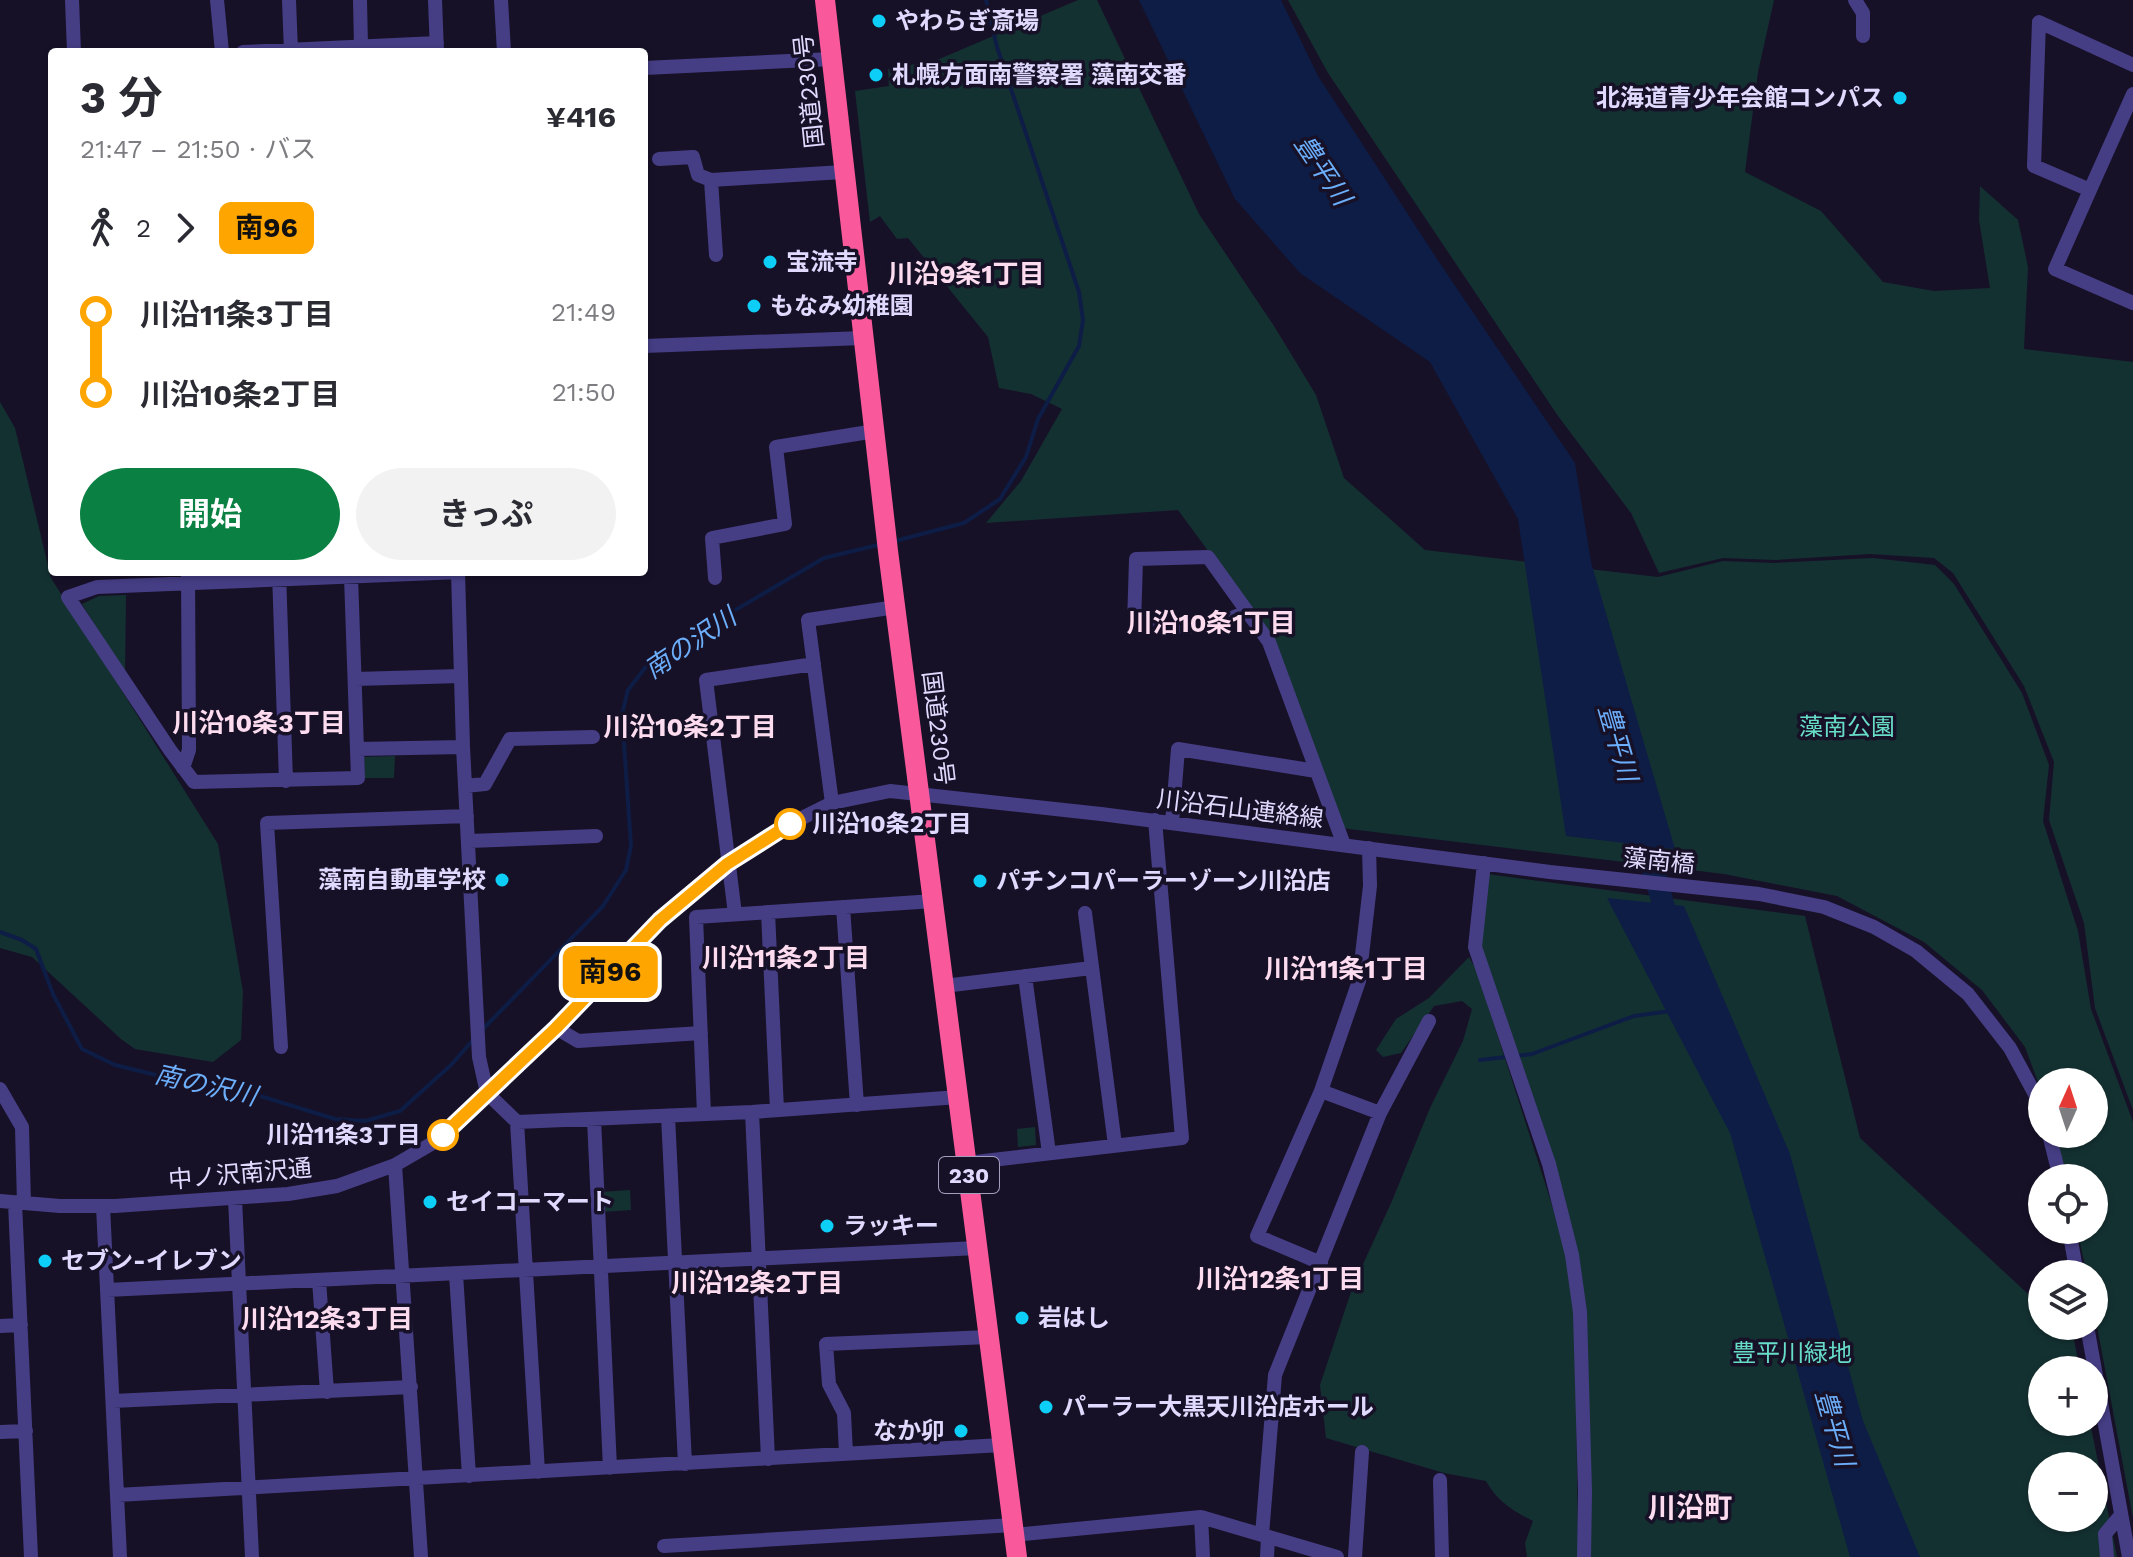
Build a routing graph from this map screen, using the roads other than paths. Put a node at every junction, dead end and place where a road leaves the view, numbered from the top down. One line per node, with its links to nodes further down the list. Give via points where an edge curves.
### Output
1 (72, 0): 11 (street)
2 (217, 0): 12 (street)
3 (289, 0): 13 (street)
4 (360, 0): 10 (street)
5 (435, 0): 15 (street)
6 (501, 0): 16 (street)
7 (825, 0): 17 (highway, 国道230号 / 230)
8 (1855, 0): 9 (street, via 1863,13)
9 (1863, 36)
10 (361, 46): 14 (street); 15 (street)
11 (74, 48)
12 (222, 48)
13 (291, 48)
14 (333, 48)
15 (437, 48)
16 (504, 48)
17 (832, 59): 19 (street); 22 (highway, 国道230号 / 230)
18 (2133, 65): 24 (street, via 2039,22 2034,166)
19 (648, 68)
20 (2133, 94): 24 (street)
21 (659, 159): 23 (street, via 693,157 698,175)
22 (843, 172): 23 (street); 27 (highway, 国道230号 / 230)
23 (711, 180): 25 (street)
24 (2090, 190): 26 (street, via 2055,269)
25 (716, 255)
26 (2133, 303)
27 (863, 338): 28 (street); 29 (highway, 国道230号 / 230)
28 (648, 346)
29 (875, 431): 35 (street, via 776,447 785,524 712,538); 37 (highway, 国道230号 / 230)
30 (279, 576): 33 (street); 34 (street); 47 (street)
31 (373, 576): 33 (street)
32 (459, 576): 40 (street)
33 (351, 577): 41 (street)
34 (188, 578): 36 (street); 45 (street, via 189,750)
35 (715, 578)
36 (97, 579): 45 (street, via 68,597)
37 (896, 607): 39 (street, via 808,620); 49 (highway, 国道230号 / 230)
38 (1247, 612): 38 (street, via 1209,627 1134,625 1136,559 1208,557); 46 (street, via 1269,642)
39 (814, 664): 50 (street); 59 (street, via 706,680)
40 (461, 676): 41 (street); 43 (street)
41 (355, 679): 44 (street)
42 (593, 737): 48 (street, via 510,739 485,784)
43 (463, 747): 44 (street); 48 (street)
44 (357, 749): 47 (street, via 358,778)
45 (183, 768): 47 (street, via 194,782)
46 (1316, 771): 53 (street, via 1178,749); 56 (street)
47 (286, 781)
48 (465, 786): 51 (street)
49 (920, 792): 50 (street, 中ノ沢南沢通, via 890,791); 52 (street, 川沿石山連絡線); 61 (highway, 国道230号 / 230)
50 (832, 803): 59 (street, 中ノ沢南沢通)
51 (467, 816): 55 (street); 72 (street, via 267,823)
52 (1155, 820): 53 (street, 川沿石山連絡線); 86 (street, via 1182,1138)
53 (1172, 823): 56 (street, 川沿石山連絡線)
54 (596, 836): 55 (street)
55 (469, 841): 76 (street, via 479,1057)
56 (1344, 845): 57 (street, 川沿石山連絡線)
57 (1369, 848): 58 (street, 川沿石山連絡線); 75 (street, via 1359,981)
58 (1484, 863): 60 (street, 川沿石山連絡線); 143 (street, via 1475,947 1549,1164 1572,1255 1580,1325)
59 (727, 864): 65 (street); 70 (street, 中ノ沢南沢通, via 660,920)
60 (1554, 872): 73 (street, 藻南橋, via 1759,894 1846,915 1895,939 1968,994 1998,1030)
61 (934, 901): 62 (street); 68 (highway, 国道230号 / 230)
62 (843, 907): 63 (street); 78 (street)
63 (768, 912): 65 (street); 79 (street)
64 (1085, 913): 66 (street)
65 (735, 914): 71 (street, via 696,917)
66 (1091, 968): 67 (street); 86 (street)
67 (1025, 976): 68 (street); 87 (street)
68 (944, 986): 77 (highway, 国道230号 / 230)
69 (1429, 1021): 81 (street)
70 (556, 1028): 71 (street, via 578,1041); 76 (street, 中ノ沢南沢通)
71 (701, 1033): 82 (street)
72 (281, 1047)
73 (2028, 1082)
74 (0, 1089): 91 (street, via 22,1127)
75 (1321, 1091): 81 (street); 95 (street, via 1257,1236)
76 (487, 1093): 85 (street); 89 (street, 中ノ沢南沢通, via 438,1140)
77 (959, 1097): 78 (street); 88 (highway, 国道230号 / 230)
78 (857, 1105): 79 (street)
79 (777, 1110): 80 (street)
80 (752, 1112): 82 (street); 94 (street)
81 (1380, 1113): 95 (street)
82 (704, 1114): 83 (street)
83 (668, 1116): 84 (street); 96 (street)
84 (594, 1119): 85 (street); 97 (street)
85 (517, 1122): 98 (street)
86 (1115, 1145): 87 (street)
87 (1049, 1153): 88 (street)
88 (967, 1163): 93 (highway, 国道230号 / 230)
89 (395, 1165): 90 (street, 中ノ沢南沢通, via 337,1186); 100 (street)
90 (235, 1199): 92 (street, 中ノ沢南沢通); 102 (street)
91 (13, 1203): 92 (street, 中ノ沢南沢通); 104 (street)
92 (103, 1206): 103 (street)
93 (977, 1248): 94 (street); 106 (highway, 国道230号 / 230)
94 (757, 1259): 96 (street); 117 (street)
95 (1321, 1263): 129 (street, via 1275,1375)
96 (676, 1264): 97 (street); 118 (street)
97 (601, 1267): 98 (street); 119 (street)
98 (526, 1271): 99 (street); 120 (street)
99 (456, 1274): 100 (street); 121 (street)
100 (404, 1277): 101 (street); 108 (street)
101 (319, 1280): 102 (street); 109 (street)
102 (239, 1283): 103 (street); 110 (street)
103 (107, 1290): 111 (street)
104 (21, 1325): 105 (street); 112 (street)
105 (0, 1326)
106 (988, 1337): 114 (highway, 国道230号 / 230); 116 (street, via 826,1344 829,1384 844,1413)
107 (2090, 1340): 126 (street)
108 (411, 1387): 109 (street); 122 (street)
109 (327, 1392): 110 (street)
110 (244, 1396): 111 (street); 124 (street)
111 (113, 1401): 125 (street)
112 (26, 1431): 113 (street); 132 (street)
113 (0, 1432)
114 (1002, 1445): 116 (street); 128 (highway, 国道230号 / 230)
115 (1362, 1452): 141 (street)
116 (846, 1454): 117 (street)
117 (768, 1459): 118 (street)
118 (685, 1464): 119 (street)
119 (610, 1468): 120 (street)
120 (538, 1472): 121 (street)
121 (469, 1476): 122 (street)
122 (417, 1480): 124 (street); 135 (street)
123 (1440, 1480): 142 (street)
124 (249, 1488): 125 (street); 134 (street)
125 (117, 1495): 133 (street)
126 (2121, 1515): 144 (street, via 2105,1534); 145 (street)
127 (1201, 1517): 128 (street); 129 (street); 138 (street)
128 (1013, 1530): 130 (street); 137 (highway, 国道230号 / 230)
129 (1265, 1536): 139 (street); 140 (street)
130 (753, 1541): 131 (street); 136 (street)
131 (664, 1546)
132 (31, 1557)
133 (120, 1557)
134 (252, 1557)
135 (421, 1557)
136 (754, 1557)
137 (1017, 1557)
138 (1203, 1557)
139 (1267, 1557)
140 (1337, 1557)
141 (1355, 1557)
142 (1442, 1557)
143 (1584, 1557)
144 (2107, 1557)
145 (2129, 1557)

